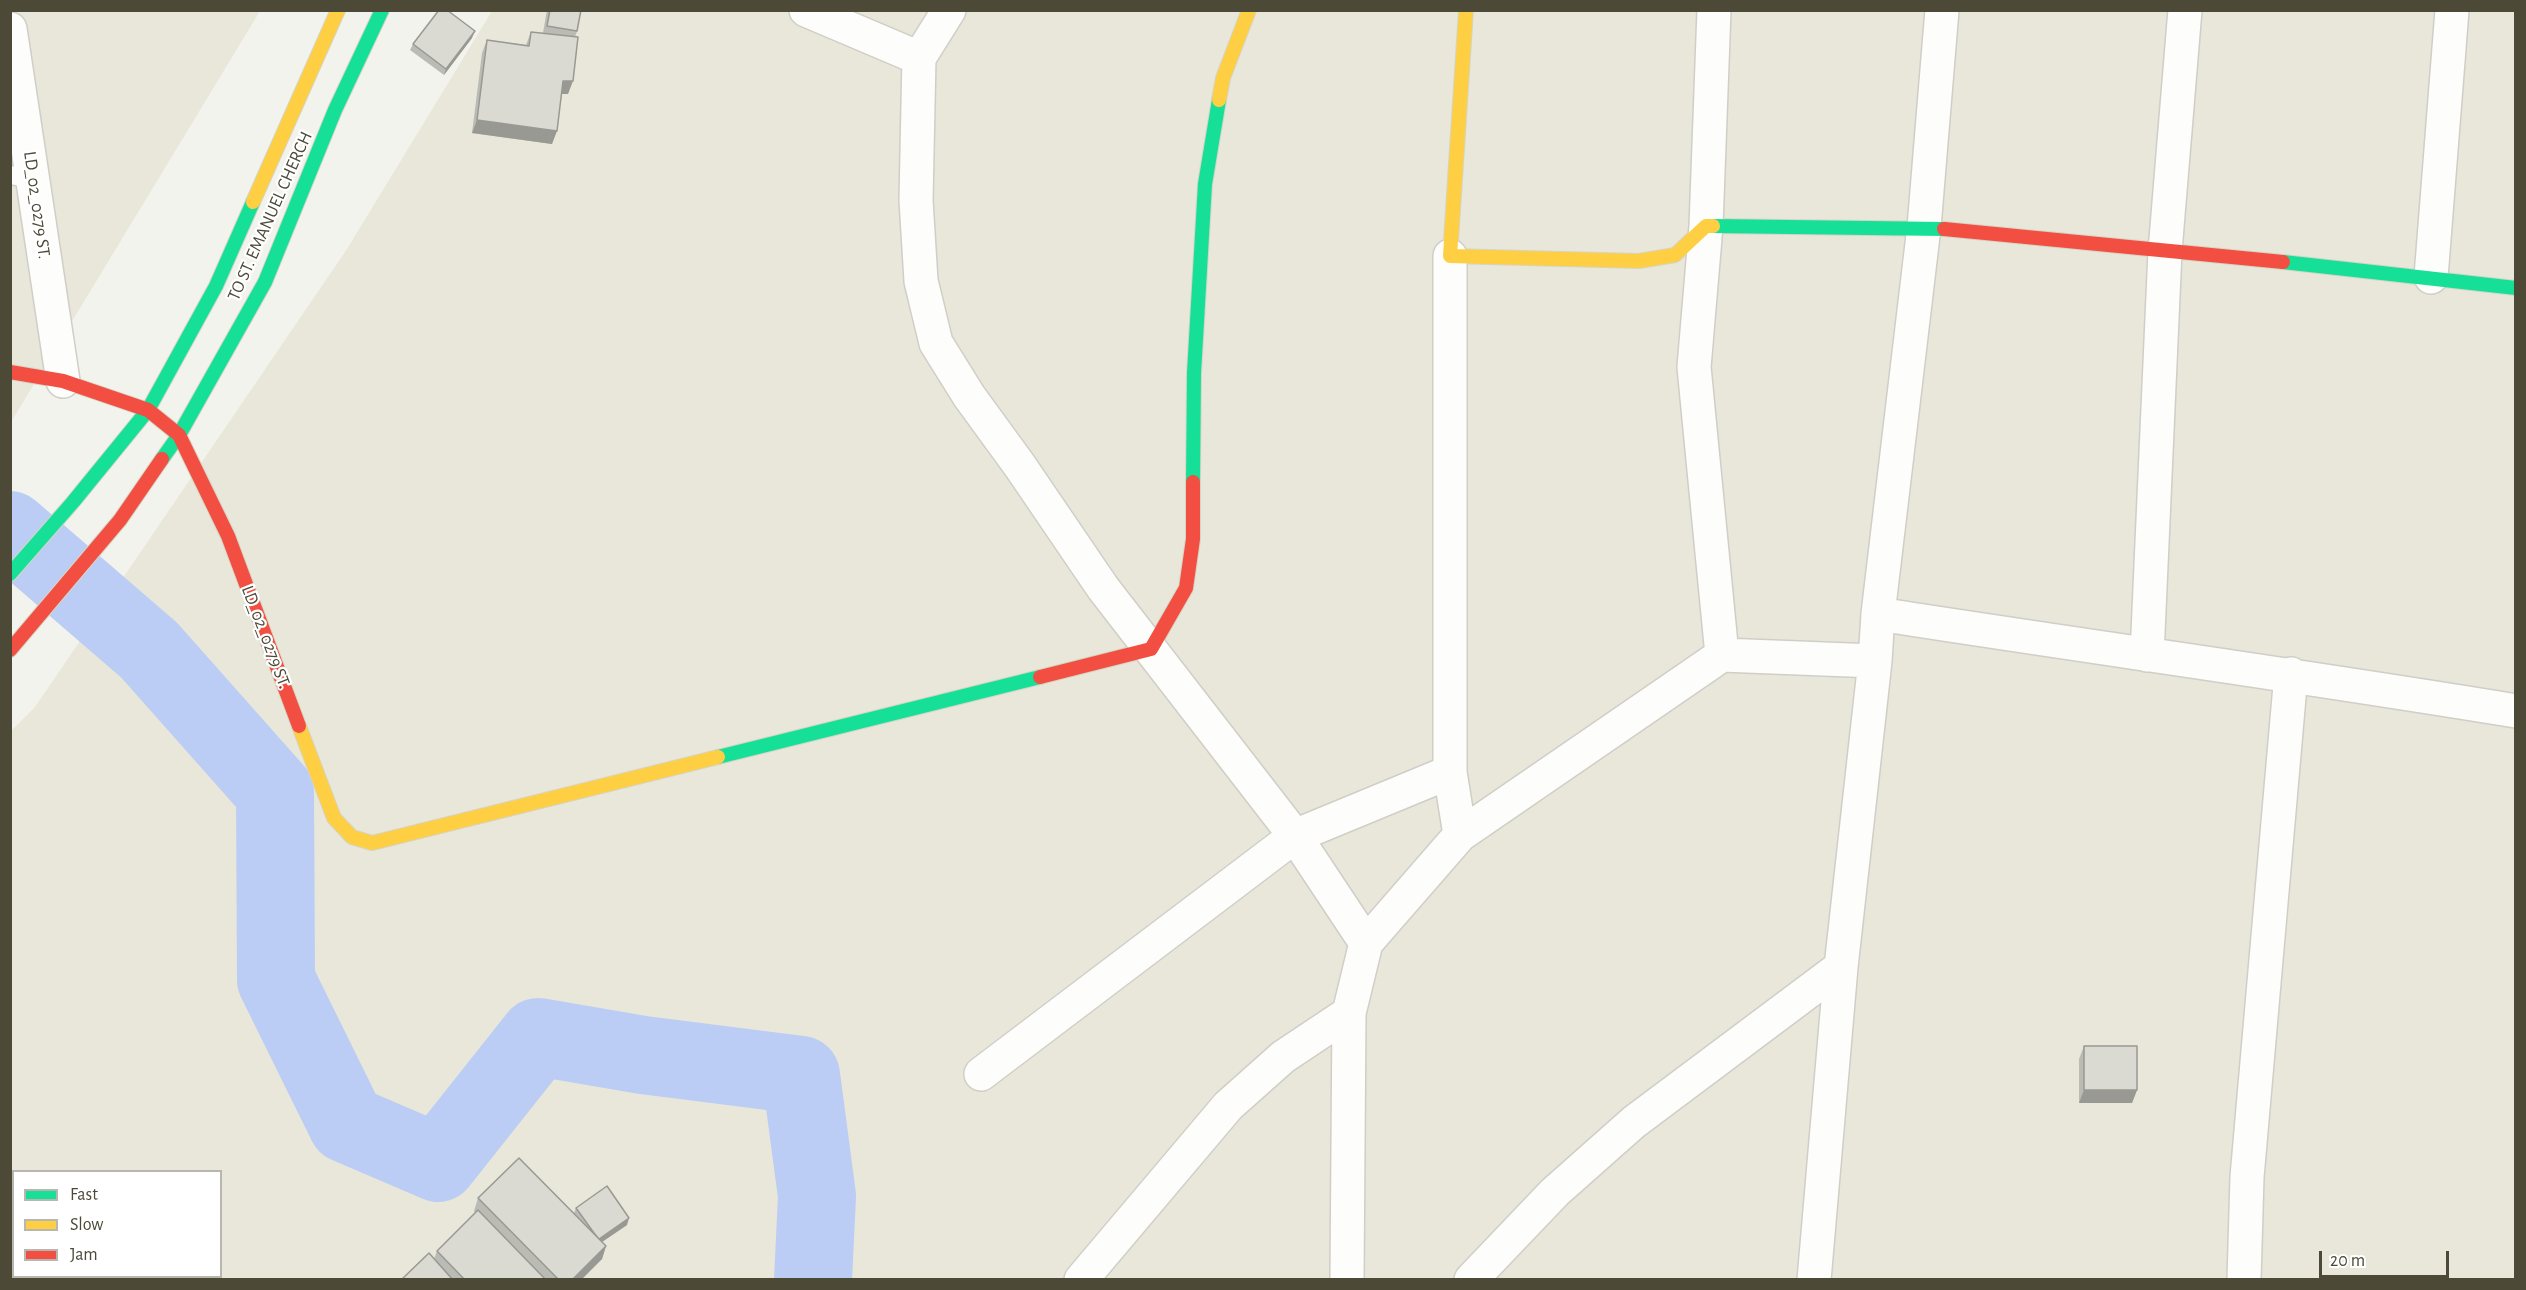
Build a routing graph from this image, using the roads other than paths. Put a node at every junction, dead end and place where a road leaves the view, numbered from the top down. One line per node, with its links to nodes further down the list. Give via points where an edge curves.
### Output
1 (338, 10): 22 (street, TO ST. EMANUEL CHERCH, via 216,286)
2 (382, 10): 23 (street, TO ST. EMANUEL CHERCH, via 335,110 265,282)
3 (806, 10): 12 (street)
4 (949, 10): 12 (street)
5 (1249, 10): 27 (street, via 1223,78 1205,184 1194,373 1193,539 1186,588)
6 (1466, 10): 17 (street)
7 (1714, 10): 14 (street)
8 (1942, 10): 15 (street)
9 (2185, 10): 16 (street)
10 (2452, 10): 18 (street)
11 (10, 28): 13 (street, LD_02_0279 ST.)
12 (920, 58): 27 (street, via 916,212 921,281 936,343 1103,588)
13 (22, 177): 21 (street, LD_02_0279 ST.)
14 (1706, 226): 15 (street); 17 (street, via 1675,255 1639,261); 28 (street, via 1694,367)
15 (1924, 227): 16 (street); 25 (street)
16 (2165, 251): 18 (street); 29 (street)
17 (1450, 256): 33 (street)
18 (2431, 277): 19 (street)
19 (2516, 288)
20 (10, 372): 21 (street)
21 (63, 381): 22 (street)
22 (148, 410): 23 (street); 24 (street, TO ST. EMANUEL CHERCH)
23 (179, 435): 26 (street, TO ST. EMANUEL CHERCH, via 120,520); 27 (street, LD_02_0279 ST., via 228,536 334,818 352,837 372,843)
24 (10, 574)
25 (1878, 614): 29 (street); 30 (street)
26 (14, 646)
27 (1151, 649): 35 (street)
28 (1722, 656): 30 (street); 34 (street)
29 (2147, 656): 31 (street)
30 (1875, 661): 37 (street)
31 (2291, 674): 32 (street); 44 (street, via 2247,1177)
32 (2516, 711)
33 (1450, 772): 34 (street); 35 (street)
34 (1460, 835): 36 (street)
35 (1295, 836): 36 (street); 39 (street)
36 (1366, 943): 38 (street)
37 (1841, 967): 42 (street, via 1634,1122 1555,1192); 43 (street)
38 (1349, 1013): 40 (street, via 1283,1057 1228,1106); 41 (street)
39 (981, 1074)
40 (1081, 1280)
41 (1347, 1280)
42 (1471, 1280)
43 (1814, 1280)
44 (2244, 1280)

